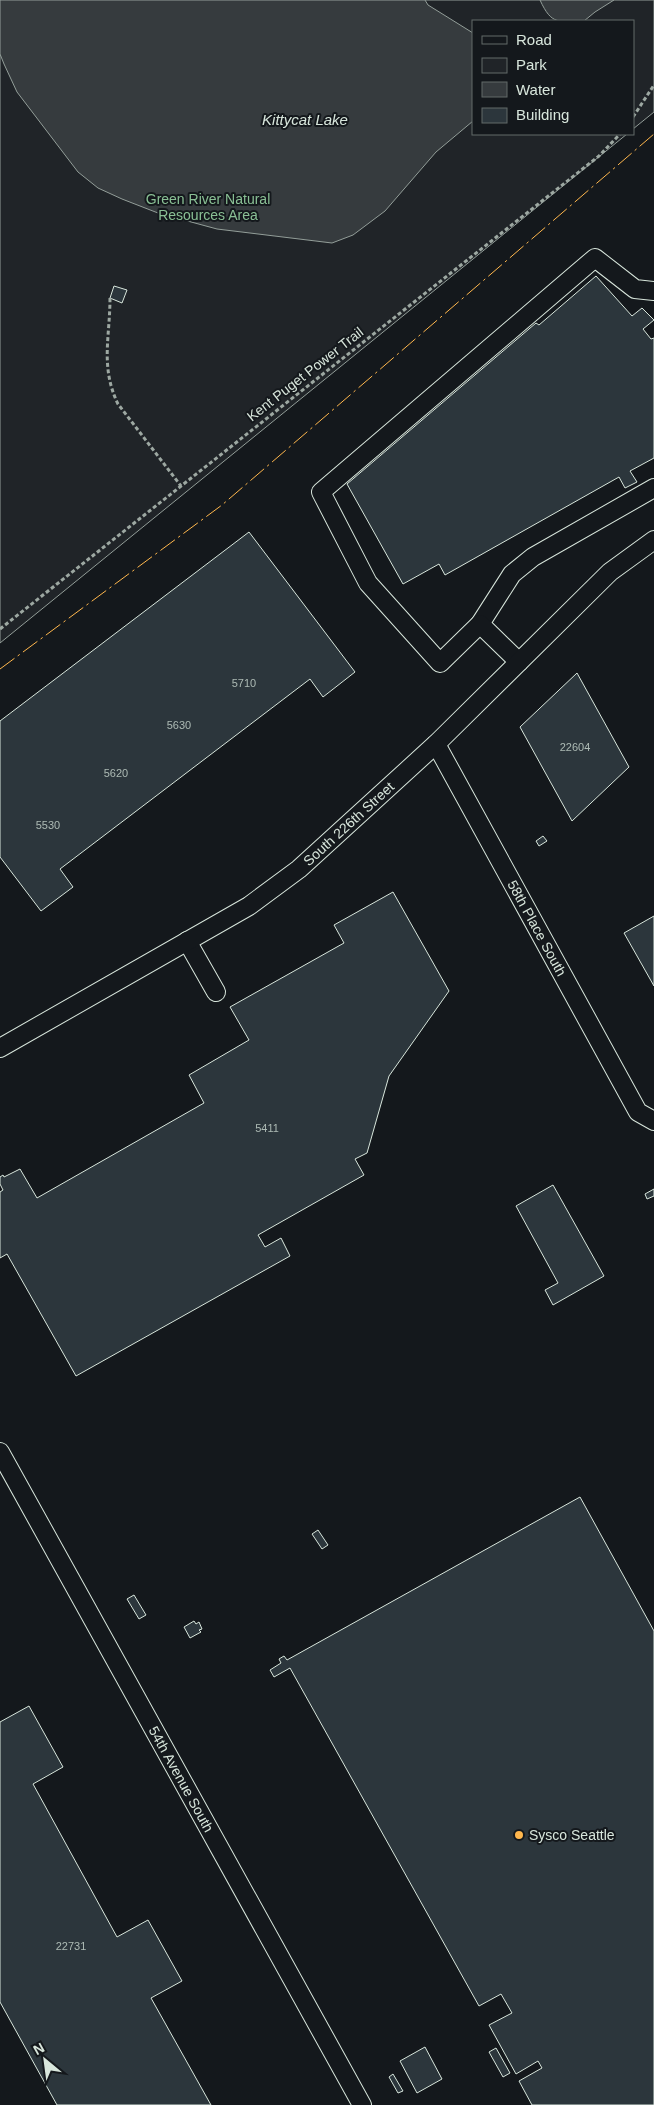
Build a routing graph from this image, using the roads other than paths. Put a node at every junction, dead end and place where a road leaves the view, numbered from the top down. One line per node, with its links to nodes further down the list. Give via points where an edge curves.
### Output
1 (654, 291): 4 (street, via 635,289 595,258 321,492 368,583 440,663)
2 (654, 488): 4 (street, via 533,557 512,574)
3 (654, 540): 5 (street, South 226th Street, via 610,572)
4 (480, 624): 5 (street)
5 (519, 662): 6 (street, South 226th Street)
6 (436, 744): 7 (street, South 226th Street, via 299,868 249,906); 10 (street, 58th Place South, via 638,1112)
7 (187, 941): 8 (street); 9 (street, South 226th Street)
8 (216, 992)
9 (0, 1048)
10 (654, 1120)
11 (0, 1452): 12 (street, 54th Avenue South)
12 (362, 2105)

